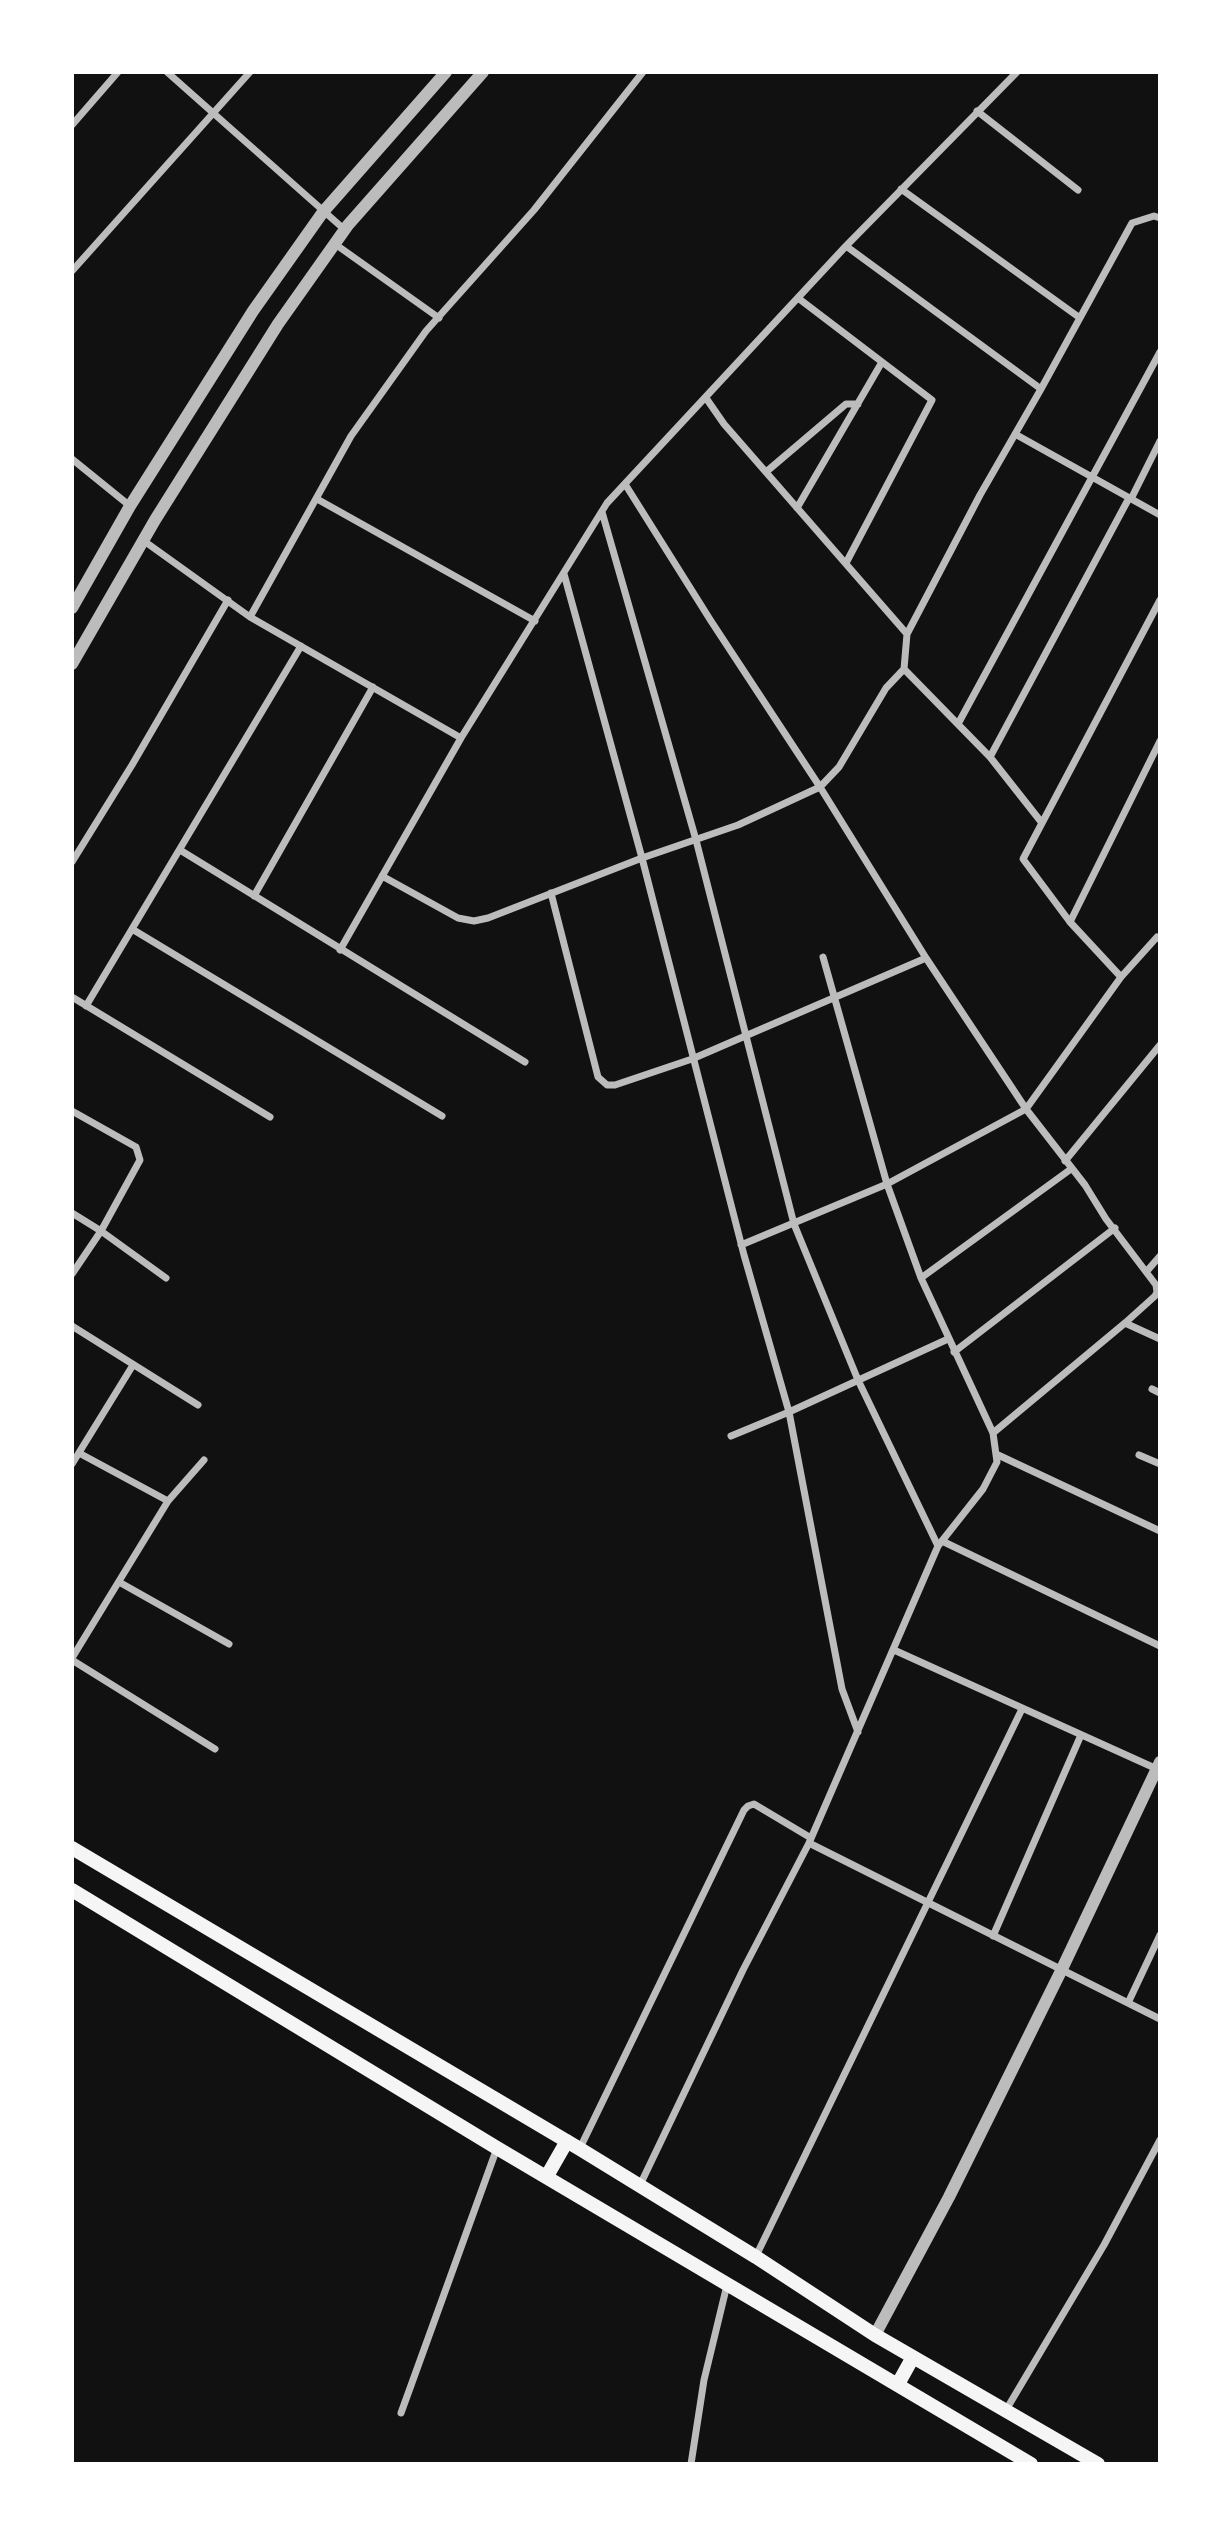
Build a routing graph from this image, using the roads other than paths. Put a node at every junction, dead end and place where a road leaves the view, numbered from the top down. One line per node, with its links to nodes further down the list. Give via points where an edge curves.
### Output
1 (118, 72): 10 (street)
2 (167, 72): 9 (street)
3 (250, 72): 9 (street)
4 (446, 72): 13 (street)
5 (483, 72): 15 (street)
6 (643, 72): 20 (street, via 534,210)
7 (1013, 73): 8 (street)
8 (977, 111): 11 (street); 12 (street)
9 (212, 114): 13 (street); 18 (street)
10 (72, 125)
11 (901, 189): 17 (street); 21 (street)
12 (1078, 190)
13 (323, 212): 15 (street); 35 (street, via 253,311)
14 (1160, 218): 21 (street, via 1132,223)
15 (345, 230): 16 (street)
16 (335, 244): 20 (street); 39 (street, via 278,324)
17 (846, 246): 19 (street); 24 (street)
18 (72, 271)
19 (798, 298): 23 (street); 25 (street)
20 (439, 318): 33 (street, via 351,436)
21 (1080, 318): 24 (street)
22 (1160, 352): 31 (street)
23 (883, 362): 26 (street); 40 (street, via 932,400)
24 (1041, 389): 27 (street)
25 (706, 398): 30 (street); 32 (street)
26 (858, 404): 30 (street, via 846,404); 36 (street)
27 (1015, 434): 31 (street); 47 (street)
28 (1160, 440): 34 (street)
29 (72, 459): 35 (street)
30 (766, 472): 36 (street)
31 (1092, 477): 34 (street); 52 (street)
32 (625, 484): 37 (street); 56 (street)
33 (317, 499): 45 (street); 46 (street)
34 (1130, 499): 38 (street); 55 (street)
35 (130, 506): 44 (street)
36 (797, 508): 40 (street)
37 (602, 512): 41 (street); 58 (street)
38 (1160, 515)
39 (144, 541): 42 (street); 49 (street)
40 (846, 563): 47 (street)
41 (564, 574): 46 (street); 60 (street)
42 (228, 600): 45 (street); 61 (street)
43 (1160, 600): 57 (street)
44 (72, 608)
45 (250, 617): 48 (street)
46 (535, 621): 53 (street)
47 (907, 634): 50 (street)
48 (301, 646): 51 (street); 59 (street)
49 (72, 664)
50 (904, 669): 52 (street); 56 (street, via 886,688 839,767)
51 (373, 687): 53 (street); 64 (street)
52 (958, 724): 55 (street)
53 (461, 738): 62 (street)
54 (1160, 741): 65 (street)
55 (990, 757): 57 (street)
56 (820, 787): 58 (street); 70 (street)
57 (1042, 823): 65 (street, via 1023,859)
58 (696, 840): 60 (street); 75 (street)
59 (180, 850): 64 (street); 66 (street)
60 (642, 858): 63 (street); 77 (street)
61 (72, 862)
62 (382, 876): 63 (street, via 458,918 474,921); 68 (street)
63 (551, 893): 77 (street, via 601,1082 615,1085)
64 (254, 896): 68 (street)
65 (1070, 922): 71 (street)
66 (132, 929): 74 (street); 81 (street)
67 (1159, 935): 71 (street)
68 (340, 950): 78 (street)
69 (823, 957): 73 (street)
70 (926, 958): 73 (street); 79 (street)
71 (1121, 978): 79 (street)
72 (72, 997): 74 (street)
73 (834, 999): 75 (street); 85 (street)
74 (86, 1006): 82 (street)
75 (746, 1037): 77 (street); 87 (street)
76 (1160, 1045): 83 (street)
77 (692, 1059): 90 (street)
78 (526, 1062)
79 (1026, 1109): 83 (street); 85 (street)
80 (72, 1111): 89 (street, via 136,1147 139,1154 137,1168)
81 (442, 1116)
82 (270, 1117)
83 (1065, 1161): 84 (street)
84 (1071, 1169): 88 (street); 95 (street)
85 (887, 1184): 87 (street); 95 (street)
86 (72, 1213): 89 (street)
87 (794, 1224): 90 (street); 102 (street)
88 (1115, 1228): 92 (street); 100 (street)
89 (101, 1231): 93 (street); 94 (street)
90 (741, 1245): 106 (street)
91 (1160, 1256): 92 (street)
92 (1147, 1271): 96 (street, via 1157,1292)
93 (72, 1274)
94 (166, 1278)
95 (921, 1278): 98 (street)
96 (1125, 1323): 99 (street); 107 (street)
97 (72, 1326): 101 (street)
98 (948, 1339): 100 (street); 102 (street)
99 (1160, 1339)
100 (954, 1352): 107 (street)
101 (133, 1365): 105 (street); 109 (street)
102 (858, 1380): 106 (street); 117 (street)
103 (1152, 1389): 104 (street)
104 (1160, 1393)
105 (198, 1405)
106 (789, 1412): 108 (street); 124 (street, via 842,1689)
107 (992, 1433): 110 (street)
108 (731, 1436)
109 (79, 1453): 113 (street); 115 (street)
110 (996, 1454): 116 (street); 117 (street, via 997,1462 983,1489)
111 (1139, 1455): 114 (street)
112 (204, 1460): 115 (street)
113 (72, 1464)
114 (1160, 1464)
115 (168, 1501): 118 (street)
116 (1160, 1531)
117 (940, 1544): 120 (street); 121 (street)
118 (119, 1581): 119 (street); 122 (street)
119 (229, 1644)
120 (1160, 1646)
121 (894, 1650): 123 (street); 124 (street)
122 (72, 1659): 126 (street)
123 (1022, 1709): 125 (street); 131 (street)
124 (858, 1732): 128 (street)
125 (1081, 1735): 127 (street); 133 (street)
126 (215, 1749)
127 (1159, 1765): 134 (street)
128 (810, 1840): 131 (street); 138 (street, via 754,1804 744,1810); 141 (street)
129 (72, 1848): 138 (main road)
130 (72, 1890): 139 (main road)
131 (928, 1903): 133 (street); 142 (street)
132 (1160, 1935): 135 (street)
133 (993, 1936): 134 (street)
134 (1061, 1971): 135 (street); 144 (street)
135 (1128, 2003): 136 (street)
136 (1160, 2019)
137 (1160, 2140): 147 (street, via 1104,2245)
138 (573, 2145): 140 (main road); 141 (main road)
139 (497, 2148): 140 (main road); 148 (street)
140 (547, 2175): 143 (main road)
141 (639, 2186): 142 (main road)
142 (755, 2257): 144 (main road)
143 (727, 2284): 146 (main road); 149 (street, via 704,2380)
144 (875, 2336): 145 (main road)
145 (913, 2357): 146 (main road); 147 (main road)
146 (898, 2384): 150 (main road)
147 (1005, 2411): 151 (main road)
148 (401, 2413)
149 (691, 2464)
150 (1031, 2464)
151 (1098, 2464)

